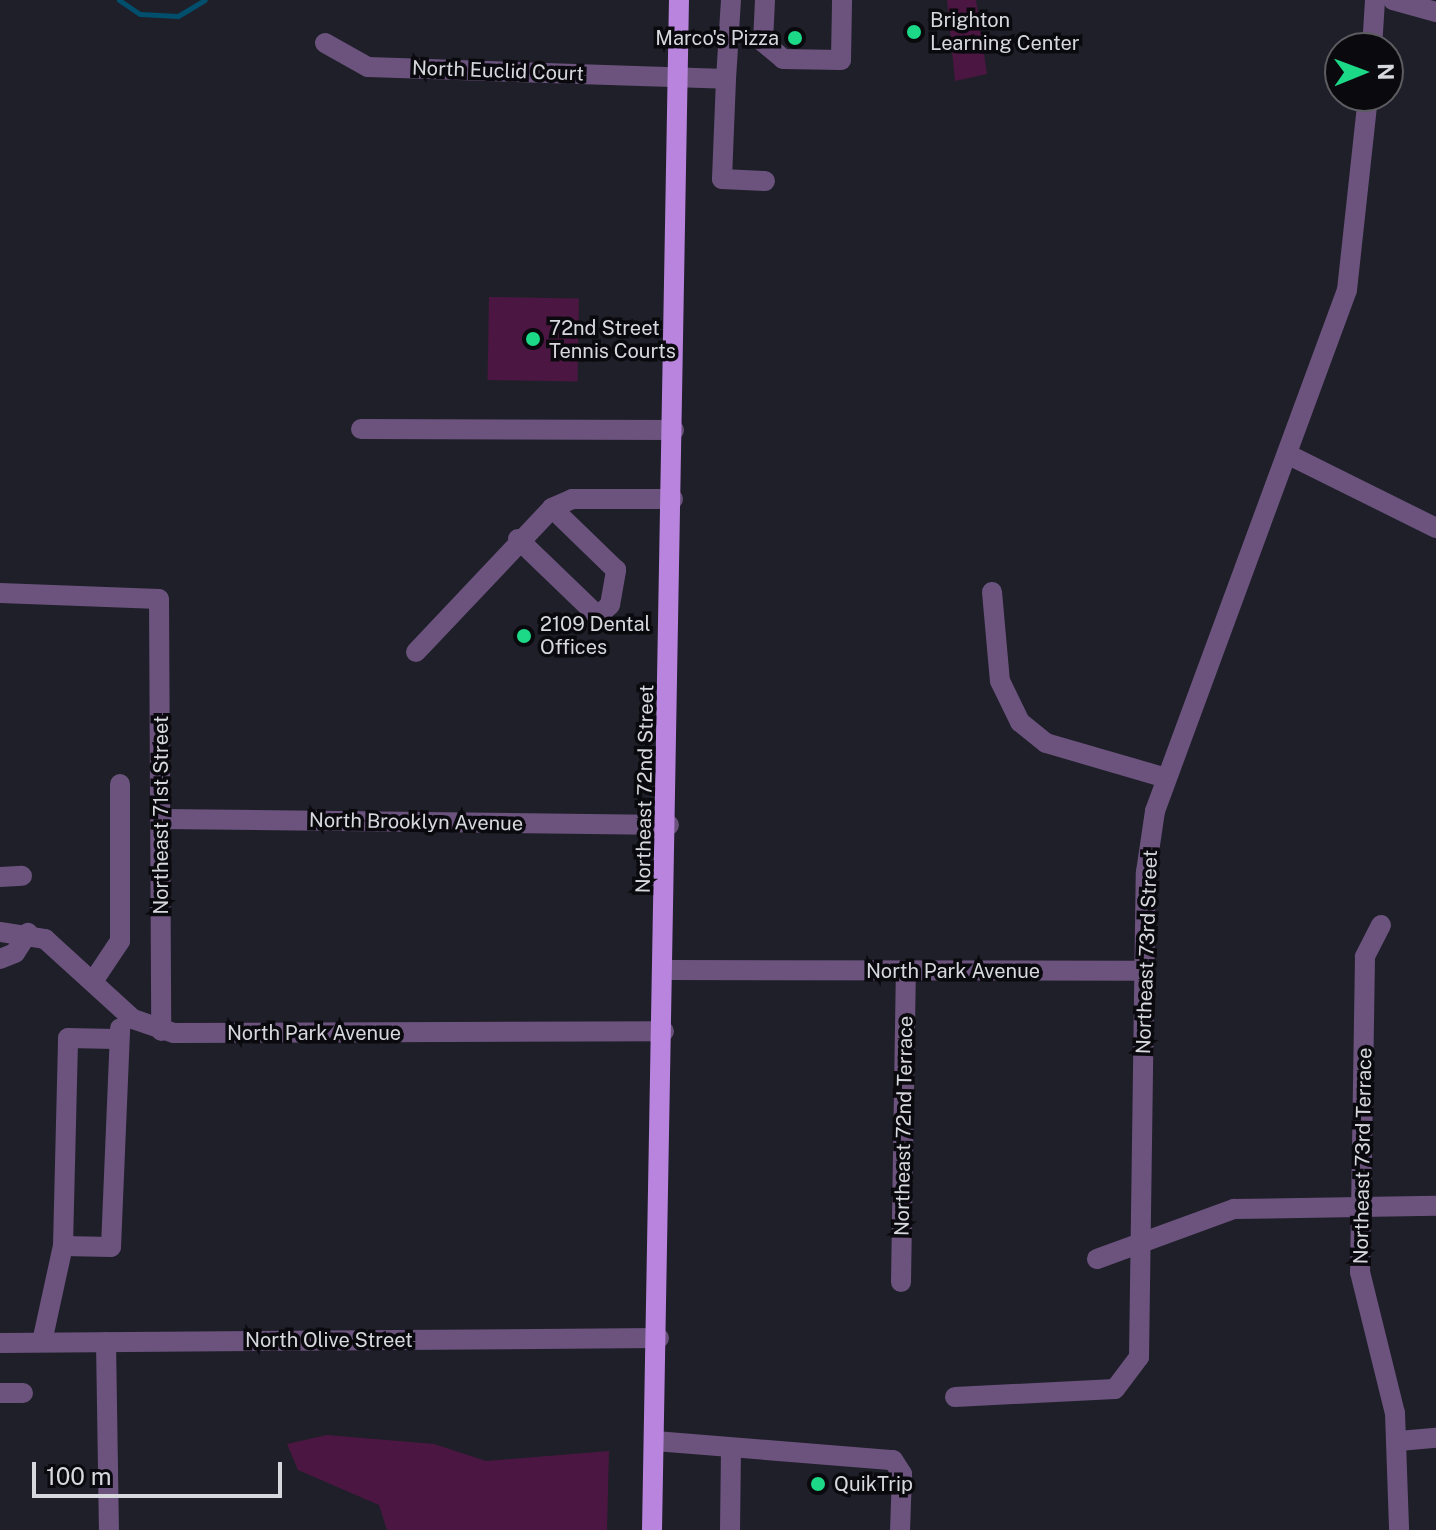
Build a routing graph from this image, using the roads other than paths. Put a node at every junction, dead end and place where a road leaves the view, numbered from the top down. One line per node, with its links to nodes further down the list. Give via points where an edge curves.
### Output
1 (679, 0): 12 (main road, Northeast 72nd Street)
2 (731, 0): 11 (street)
3 (765, 0): 9 (street)
4 (842, 0): 9 (street, via 841,60 783,59)
5 (1375, 0): 8 (street)
6 (1393, 0): 7 (street)
7 (1436, 12)
8 (1373, 32)
9 (763, 42): 11 (street)
10 (325, 43): 12 (street, North Euclid Court, via 368,67)
11 (730, 43): 13 (street)
12 (678, 77): 13 (street, North Euclid Court); 17 (main road, Northeast 72nd Street)
13 (726, 79): 15 (street, via 722,179)
14 (1366, 112): 18 (street, via 1347,290)
15 (765, 181)
16 (361, 429): 17 (street)
17 (674, 430): 19 (main road, Northeast 72nd Street)
18 (1291, 456): 21 (street); 26 (street, Northeast 73rd Street)
19 (673, 499): 20 (street, via 572,499); 29 (main road, Northeast 72nd Street)
20 (552, 508): 22 (street); 22 (street, via 616,570 610,605 598,616)
21 (1436, 528)
22 (518, 539): 25 (street)
23 (992, 592): 26 (street, via 1000,681 1020,722 1046,743)
24 (0, 593): 28 (street, Northeast 71st Street, via 159,599)
25 (416, 652)
26 (1163, 777): 38 (street, Northeast 73rd Street, via 1146,872)
27 (120, 784): 39 (street, via 120,941)
28 (163, 819): 29 (street, North Brooklyn Avenue); 41 (street, Northeast 71st Street)
29 (669, 825): 36 (main road, Northeast 72nd Street)
30 (22, 876): 31 (street)
31 (0, 877)
32 (1381, 925): 44 (street, Northeast 73rd Terrace, via 1365,957)
33 (0, 932): 34 (street, North Park Avenue)
34 (28, 933): 35 (street, via 15,953); 39 (street, North Park Avenue, via 55,945)
35 (0, 959)
36 (666, 970): 37 (street, North Park Avenue); 42 (main road, Northeast 72nd Street)
37 (906, 971): 38 (street, North Park Avenue); 49 (street, Northeast 72nd Terrace)
38 (1145, 971): 46 (street, Northeast 73rd Street)
39 (94, 980): 40 (street, North Park Avenue)
40 (128, 1014): 41 (street, North Park Avenue); 43 (street)
41 (161, 1031): 42 (street, North Park Avenue)
42 (664, 1031): 50 (main road, Northeast 72nd Street)
43 (115, 1039): 47 (street, via 68,1038); 47 (street, via 111,1247)
44 (1363, 1203): 45 (street); 46 (street, via 1234,1209); 59 (street, Northeast 73rd Terrace, via 1361,1283)
45 (1436, 1206)
46 (1141, 1243): 48 (street); 56 (street, Northeast 73rd Street, via 1139,1357 1131,1376 1115,1389)
47 (63, 1246): 51 (street)
48 (1097, 1259)
49 (901, 1282)
50 (659, 1338): 52 (street, North Olive Street); 58 (main road, Northeast 72nd Street)
51 (42, 1342): 52 (street, North Olive Street); 53 (street, North Olive Street)
52 (106, 1342): 61 (street)
53 (0, 1343)
54 (0, 1393): 55 (street)
55 (23, 1393)
56 (955, 1397)
57 (1436, 1438): 59 (street)
58 (655, 1441): 60 (street); 62 (main road, Northeast 72nd Street)
59 (1399, 1441): 65 (street, Northeast 73rd Terrace)
60 (731, 1453): 63 (street); 64 (street, via 893,1460 902,1474)
61 (109, 1530)
62 (652, 1530)
63 (730, 1530)
64 (900, 1530)
65 (1399, 1530)

